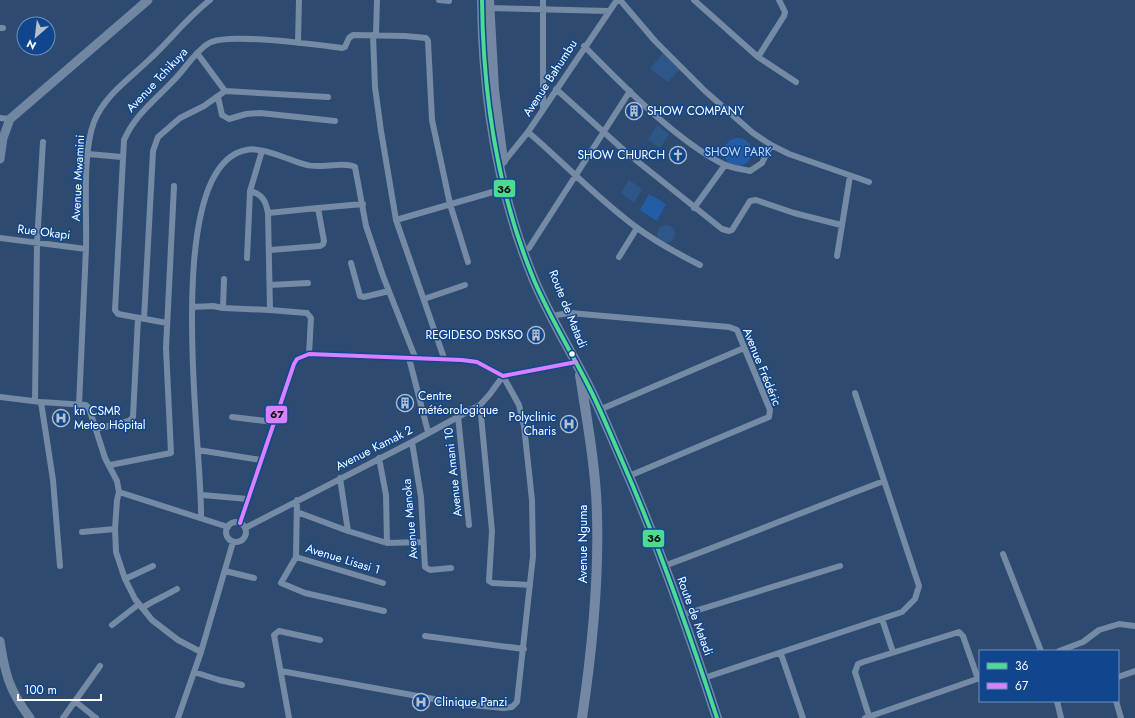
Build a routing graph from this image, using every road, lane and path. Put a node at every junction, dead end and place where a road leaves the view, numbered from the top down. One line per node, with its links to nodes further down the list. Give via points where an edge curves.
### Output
1 (148, 0): 29 (street)
2 (210, 0): 36 (street, Avenue Mwamini, via 193,13 103,106 94,121)
3 (299, 0): 16 (street)
4 (377, 0): 15 (street)
5 (439, 0): 11 (street)
6 (482, 0): 20 (main road, Route de Matadi)
7 (544, 0): 13 (street)
8 (618, 0): 14 (street, Avenue Bahumbu); 34 (street, via 705,90 753,133)
9 (694, 0): 19 (street)
10 (779, 0): 19 (street, via 785,12 784,16)
11 (449, 1)
12 (489, 4): 13 (street); 20 (main road, Route de Matadi)
13 (543, 9): 14 (street); 27 (street)
14 (608, 11): 17 (street, Avenue Bahumbu)
15 (374, 35): 16 (street, Avenue Tchikuya, via 351,36 346,47 342,48); 48 (street, Avenue Tchikuya, via 426,38 428,41 432,120); 52 (street, via 375,87)
16 (298, 43): 18 (street, Avenue Tchikuya, via 250,39 215,41 208,43)
17 (584, 46): 22 (street, Avenue Bahumbu); 24 (street)
18 (196, 53): 23 (street); 37 (street, Avenue Tchikuya, via 173,82 134,121 124,140)
19 (758, 58): 21 (street)
20 (489, 75): 39 (main road, Route de Matadi)
21 (796, 82)
22 (556, 89): 27 (street, Avenue Bahumbu); 32 (street)
23 (225, 91): 25 (street); 26 (street)
24 (630, 91): 32 (street); 40 (street, via 687,140)
25 (218, 97): 30 (street, via 225,118 260,113); 77 (street, via 180,118 156,141 153,151)
26 (328, 97)
27 (543, 108): 31 (street, Avenue Bahumbu)
28 (0, 118): 29 (street)
29 (10, 119): 38 (street, via 3,138)
30 (335, 121)
31 (528, 132): 39 (street, Avenue Bahumbu); 41 (street)
32 (603, 132): 41 (street); 50 (street)
33 (43, 142): 56 (street)
34 (771, 145): 40 (street, via 762,163 750,171); 42 (street)
35 (262, 151): 46 (street); 47 (street, via 309,166 353,166 357,170); 73 (street, via 247,149 236,154 216,171 210,182 194,247)
36 (88, 154): 37 (street); 58 (street, Avenue Mwamini)
37 (122, 157): 77 (street, Avenue Tchikuya, via 115,310 118,314)
38 (0, 160)
39 (501, 164): 45 (main road, Route de Matadi); 57 (main road, Route de Matadi)
40 (725, 165): 50 (street)
41 (577, 175): 54 (street, via 606,204); 57 (street)
42 (850, 176): 43 (street); 53 (street)
43 (870, 182)
44 (174, 186): 78 (street)
45 (503, 189): 48 (street); 64 (main road, Route de Matadi)
46 (250, 191): 51 (street, via 263,198); 62 (street)
47 (363, 204): 49 (street); 71 (street, via 366,226)
48 (450, 204): 52 (street); 63 (street)
49 (318, 208): 51 (street); 59 (street, via 323,244)
50 (694, 208): 53 (street, via 725,231 732,230 750,201 756,200)
51 (268, 213): 59 (street)
52 (396, 220): 72 (street)
53 (841, 225): 60 (street)
54 (637, 228): 61 (street); 66 (street)
55 (0, 238): 56 (street, Rue Okapi)
56 (36, 243): 58 (street, Rue Okapi); 87 (street)
57 (529, 248): 64 (main road, Route de Matadi)
58 (86, 249): 89 (street, Avenue Mwamini)
59 (270, 250): 69 (street)
60 (837, 256)
61 (619, 257)
62 (247, 258)
63 (468, 262)
64 (531, 262): 76 (main road, Route de Matadi); 83 (main road, Route de Matadi)
65 (351, 263): 71 (street, via 360,296)
66 (700, 265)
67 (224, 279): 74 (street)
68 (308, 283): 69 (street)
69 (270, 285): 75 (street)
70 (465, 285): 72 (street)
71 (389, 291): 81 (street)
72 (424, 299): 82 (street)
73 (192, 307): 74 (street); 100 (street)
74 (223, 308): 75 (street)
75 (270, 310): 80 (street, via 307,313 311,318)
76 (557, 315): 79 (street, Avenue Frédéric, via 570,313 734,328); 83 (main road, Route de Matadi)
77 (141, 319): 78 (street, Avenue Tchikuya); 97 (street, via 133,417 129,421)
78 (167, 322): 103 (street, via 171,453)
79 (744, 348): 91 (street); 104 (street, Avenue Frédéric, via 770,410 769,417)
80 (309, 354): 81 (street); 95 (street, via 297,359 294,364)
81 (412, 357): 82 (street); 98 (street)
82 (444, 358): 84 (street, via 478,362)
83 (576, 363): 84 (street); 91 (main road, Route de Matadi); 96 (main road, Avenue Nguma)
84 (503, 376): 90 (street, Avenue Kamak 2); 133 (street, via 519,405 524,426 532,500 533,549)
85 (855, 393): 106 (street)
86 (0, 397): 87 (street)
87 (34, 400): 88 (street)
88 (41, 402): 89 (street); 124 (street, via 53,480)
89 (78, 405): 97 (street, via 86,405 89,408)
90 (480, 405): 92 (street, Avenue Kamak 2); 133 (street, via 492,531 489,581)
91 (599, 410): 94 (main road, Route de Matadi)
92 (458, 416): 98 (street, Avenue Kamak 2); 114 (street, Avenue Amani 10)
93 (232, 417): 95 (street)
94 (604, 420): 96 (main road); 104 (main road, Route de Matadi)
95 (274, 422): 102 (street)
96 (587, 422): 168 (main road, Avenue Nguma, via 597,513 597,580)
97 (96, 429): 103 (street, via 105,458)
98 (428, 432): 99 (street, Avenue Kamak 2)
99 (412, 442): 101 (street, Avenue Kamak 2); 120 (street, Avenue Manoka, via 421,497)
100 (198, 450): 102 (street); 108 (street)
101 (379, 458): 105 (street, Avenue Kamak 2); 121 (street, via 386,495)
102 (260, 460): 109 (street)
103 (110, 465): 107 (street)
104 (628, 476): 126 (main road, Route de Matadi)
105 (340, 478): 110 (street, Avenue Kamak 2); 117 (street)
106 (884, 481): 126 (street, via 814,507 743,538); 138 (street, via 919,586 909,607)
107 (119, 492): 112 (street); 116 (street)
108 (202, 495): 109 (street); 112 (street)
109 (248, 499): 113 (street)
110 (297, 500): 111 (street); 113 (street, Avenue Kamak 2)
111 (297, 512): 117 (street); 123 (street)
112 (201, 518): 115 (street)
113 (242, 525): 115 (street, via 232,524); 119 (street, via 246,533 244,539)
114 (469, 525)
115 (228, 527): 119 (street, via 227,534)
116 (115, 529): 118 (street); 131 (street, via 116,552)
117 (348, 531): 121 (street)
118 (82, 532)
119 (233, 542): 129 (street)
120 (423, 542): 121 (street); 128 (street, Avenue Manoka, via 427,569)
121 (387, 543)
122 (1003, 554): 145 (street)
123 (296, 557): 132 (street, Avenue Lisasi 1); 136 (street, via 281,583 305,593)
124 (60, 566)
125 (153, 566): 131 (street)
126 (664, 566): 137 (main road, Route de Matadi)
127 (840, 566): 137 (street)
128 (451, 568)
129 (225, 571): 130 (street); 147 (street)
130 (254, 578)
131 (125, 579): 135 (street)
132 (382, 583)
133 (530, 585): 144 (street)
134 (177, 589): 135 (street)
135 (140, 606): 139 (street); 147 (street, via 152,620 178,640)
136 (384, 611)
137 (682, 615): 156 (main road, Route de Matadi)
138 (882, 619): 148 (street); 149 (street)
139 (112, 625)
140 (1135, 626): 146 (street, via 1119,624 1099,630 1083,642)
141 (425, 636): 144 (street)
142 (320, 640): 152 (street, via 276,632 274,638)
143 (0, 641): 150 (street)
144 (524, 649): 152 (street, via 517,702 512,707 504,708 461,704)
145 (1040, 650)
146 (1062, 650)
147 (201, 652): 154 (street)
148 (893, 652): 157 (street, via 960,632); 162 (street, via 863,662 856,668)
149 (781, 654): 156 (street); 170 (street)
150 (2, 664): 163 (street, via 8,681)
151 (100, 666): 159 (street)
152 (280, 671): 167 (street)
153 (1135, 671): 155 (street)
154 (194, 672): 158 (street); 166 (street)
155 (1119, 677)
156 (704, 678): 169 (main road, Route de Matadi)
157 (979, 678): 162 (street)
158 (242, 685)
159 (76, 702): 164 (street); 165 (street)
160 (1057, 702): 171 (street)
161 (1116, 702): 172 (street)
162 (867, 717)
163 (30, 718)
164 (63, 718)
165 (96, 718)
166 (178, 718)
167 (288, 718)
168 (582, 718)
169 (717, 718)
170 (803, 718)
171 (1061, 718)
172 (1121, 718)

